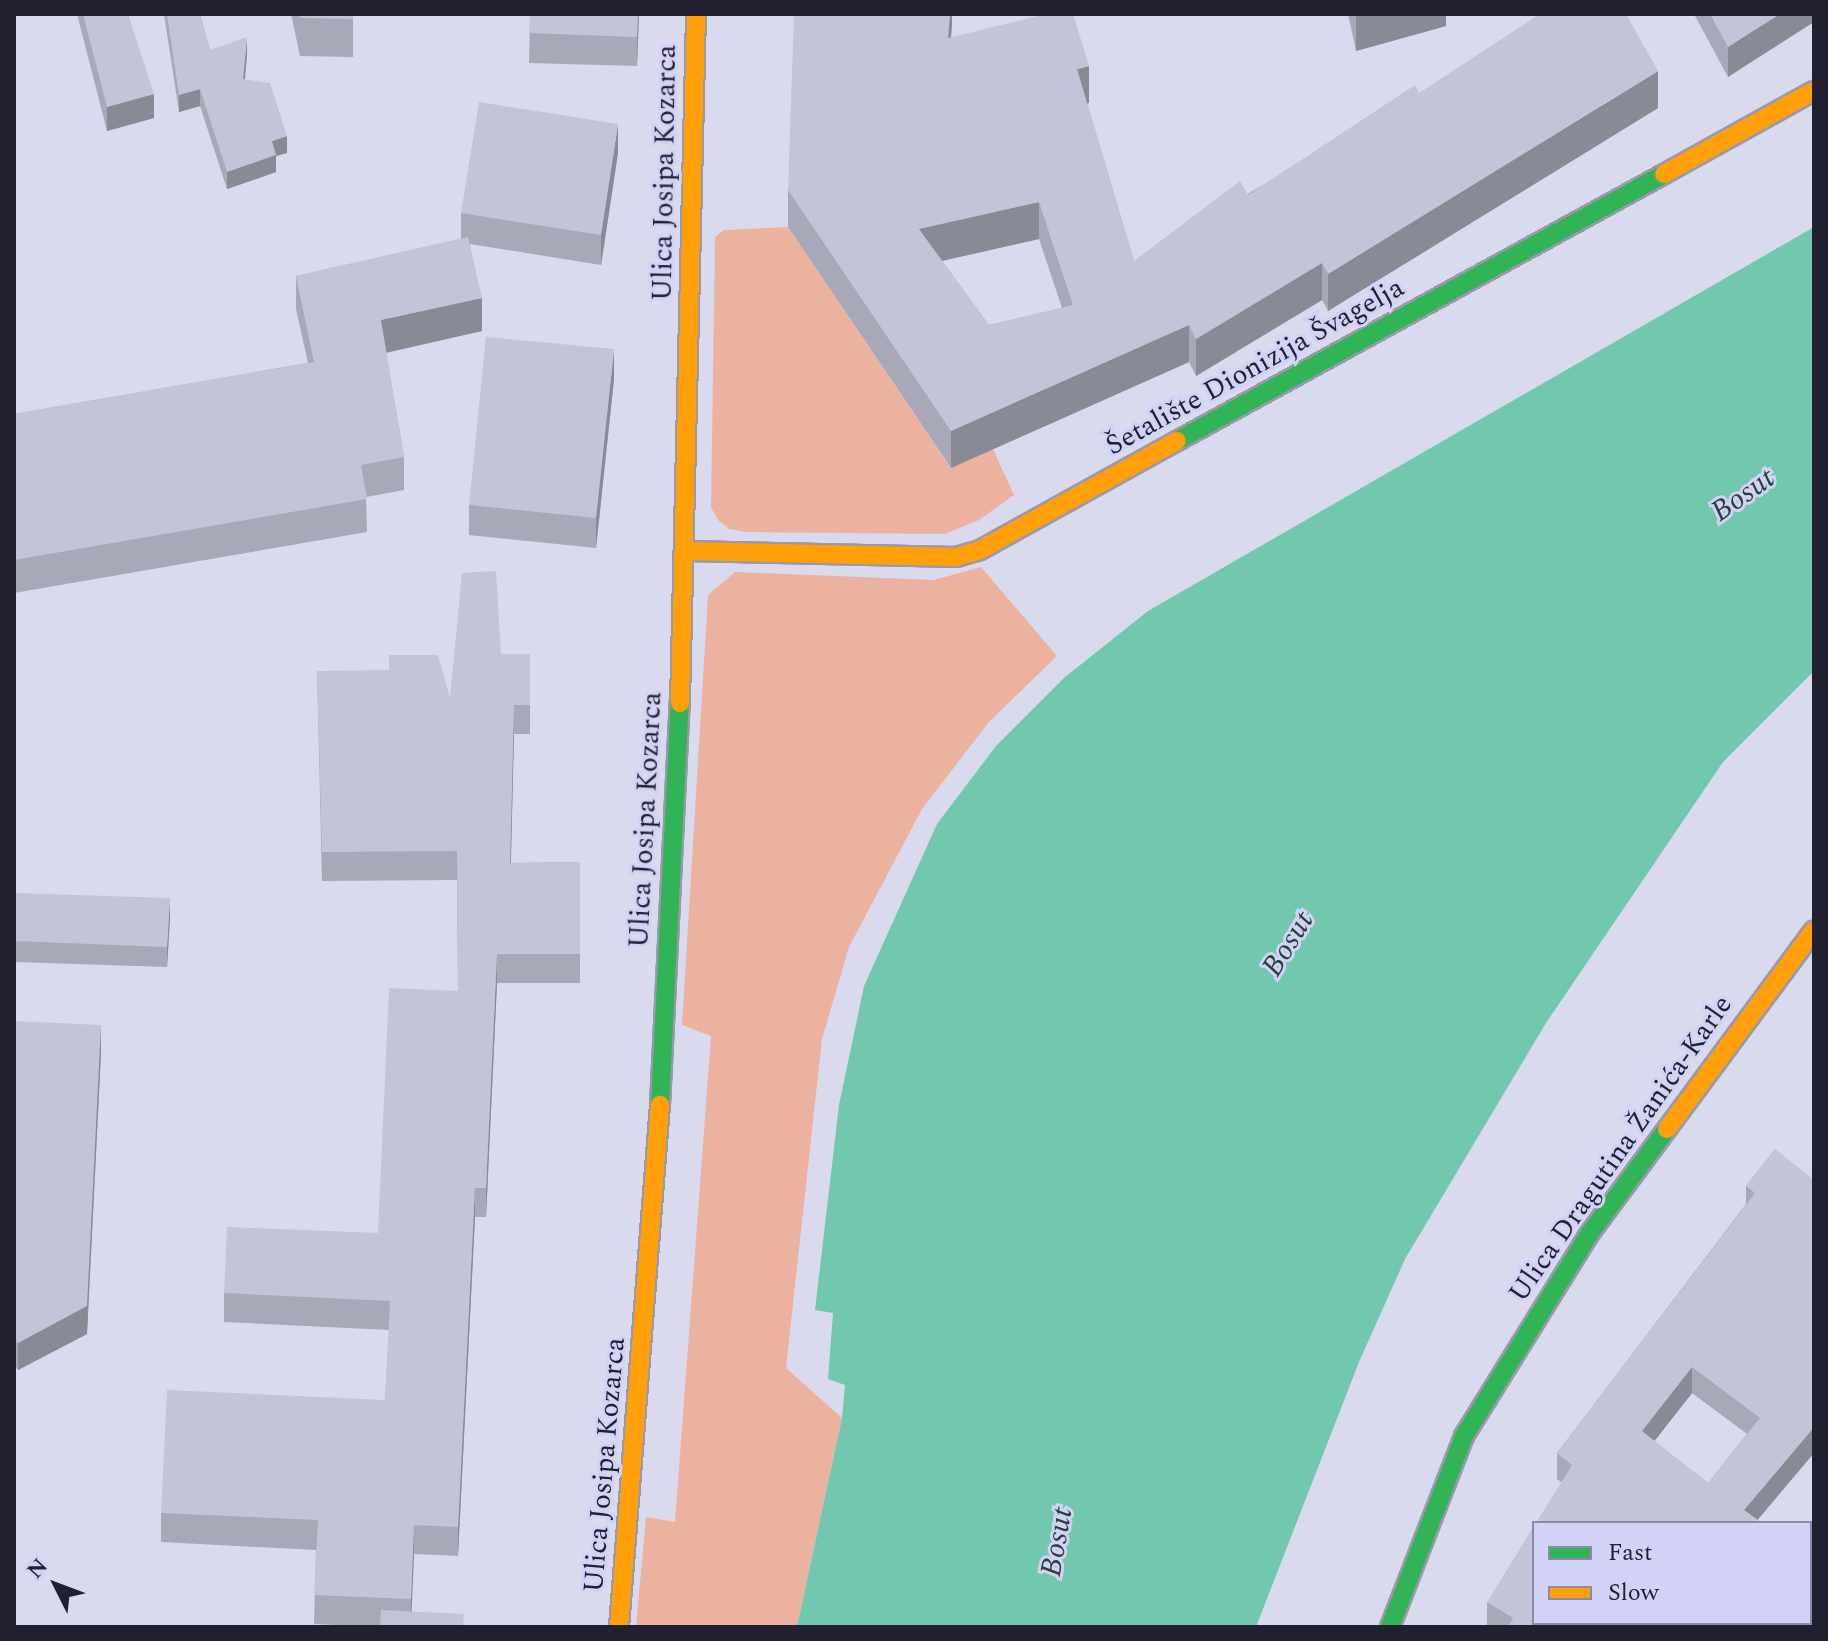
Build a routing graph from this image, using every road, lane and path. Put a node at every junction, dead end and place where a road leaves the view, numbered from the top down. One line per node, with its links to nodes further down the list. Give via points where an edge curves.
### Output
1 (696, 14): 3 (street, Ulica Josipa Kozarca)
2 (1814, 91): 3 (street, Šetalište Dionizija Švagelja, via 980,550 956,557)
3 (687, 551): 5 (street, Ulica Josipa Kozarca, via 653,1241)
4 (1814, 930): 6 (street, Ulica Dragutina Žanića-Karle, via 1590,1233 1464,1436)
5 (619, 1627)
6 (1390, 1627)

